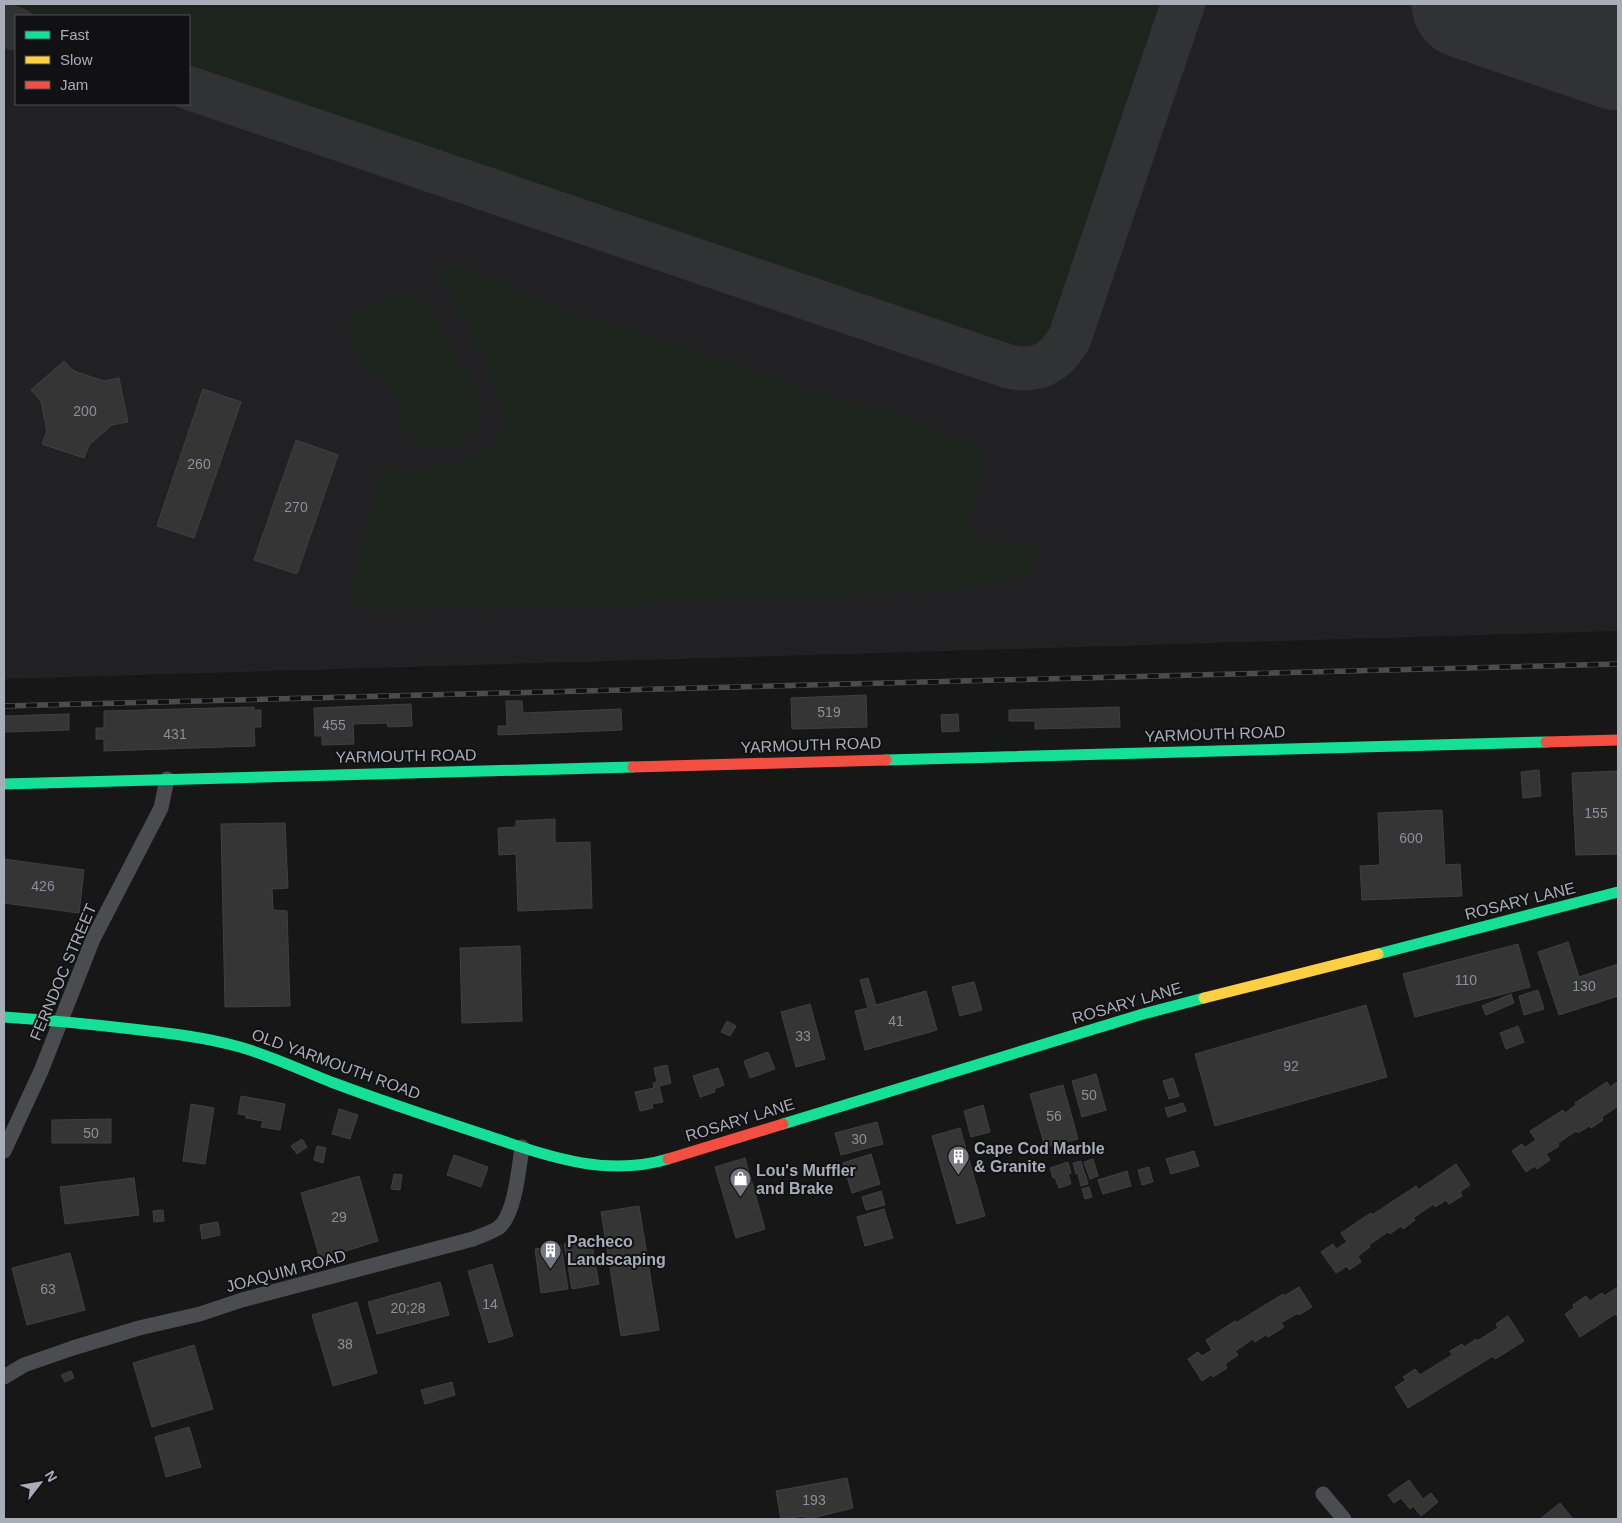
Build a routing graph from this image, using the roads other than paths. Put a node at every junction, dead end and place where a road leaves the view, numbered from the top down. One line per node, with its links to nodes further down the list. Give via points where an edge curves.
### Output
1 (1618, 740): 2 (street, YARMOUTH ROAD)
2 (167, 779): 3 (street, YARMOUTH ROAD); 6 (street, FERNDOC STREET, via 161,808 93,939)
3 (4, 784)
4 (1618, 892): 9 (street, ROSARY LANE, via 1143,1014)
5 (4, 1017): 6 (street, OLD YARMOUTH ROAD)
6 (60, 1021): 7 (street, OLD YARMOUTH ROAD, via 186,1036 240,1047); 8 (street, FERNDOC STREET, via 28,1103)
7 (522, 1147): 9 (street, OLD YARMOUTH ROAD, via 601,1166 631,1168); 10 (street, JOAQUIM ROAD, via 515,1192 508,1212 499,1227 473,1239 131,1330 24,1365)
8 (4, 1151)
9 (651, 1164)
10 (4, 1377)
11 (1323, 1494): 12 (street)
12 (1344, 1519)

